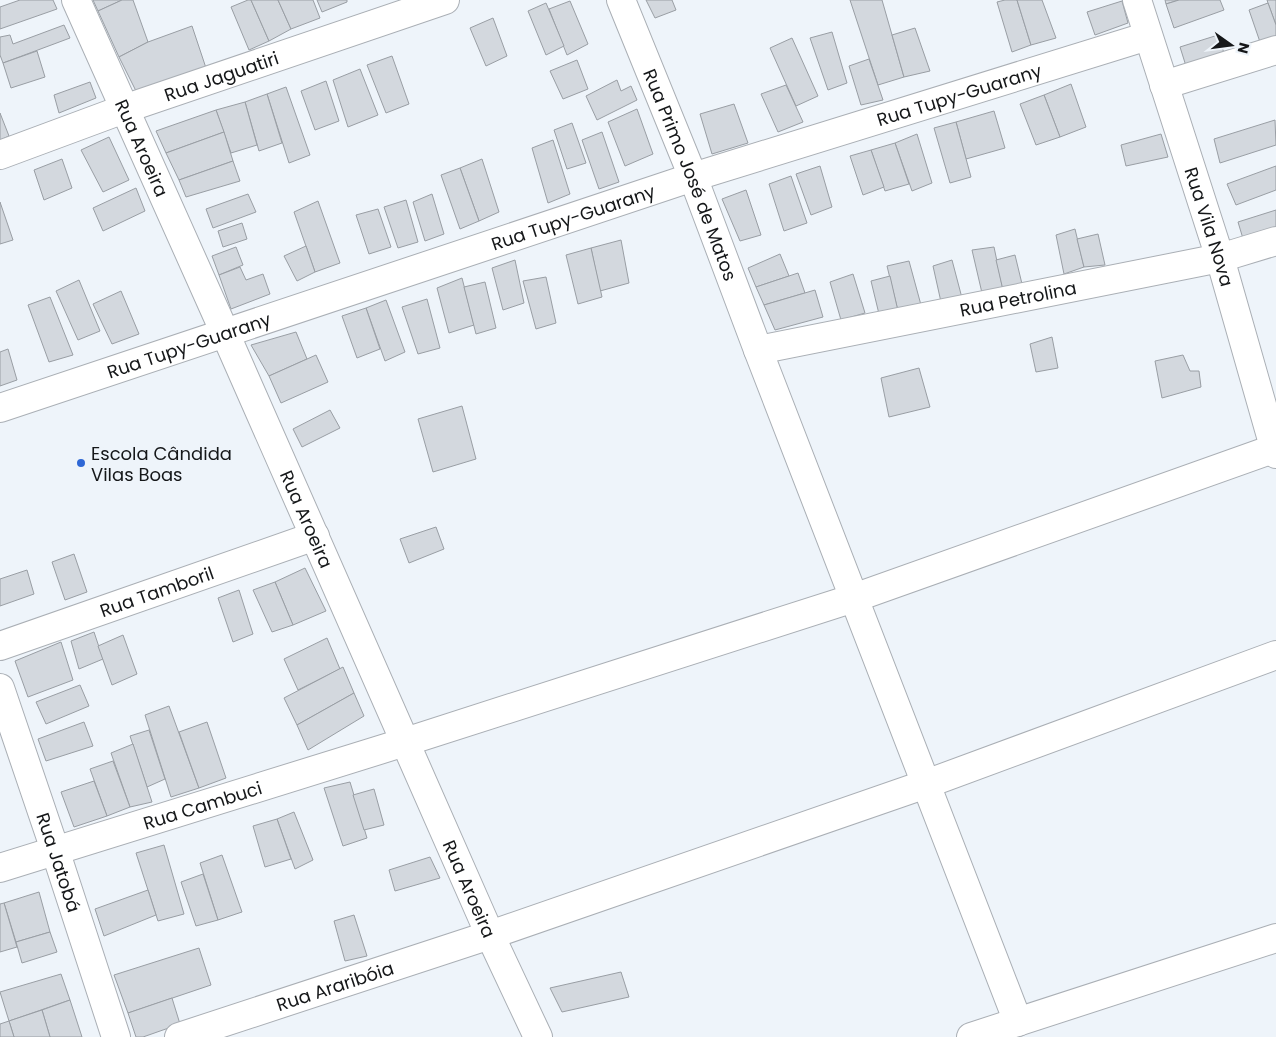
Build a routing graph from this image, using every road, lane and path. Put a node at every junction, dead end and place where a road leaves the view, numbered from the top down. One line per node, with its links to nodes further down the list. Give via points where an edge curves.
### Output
1 (76, 0): 8 (street, Rua Aroeira)
2 (444, 0): 8 (street, Rua Jaguatiri)
3 (621, 0): 10 (street, Rua Primo José de Matos)
4 (1137, 0): 5 (street, Rua Vila Nova)
5 (1148, 36): 7 (street, Rua Vila Nova); 10 (street, Rua Tupy-Guarany)
6 (1276, 50): 7 (street)
7 (1164, 85): 12 (street, Rua Vila Nova)
8 (124, 109): 9 (street, Rua Jaguatiri); 13 (street, Rua Aroeira)
9 (0, 155)
10 (694, 177): 13 (street, Rua Tupy-Guarany); 14 (street, Rua Primo José de Matos)
11 (1276, 241): 12 (street, Rua Petrolina)
12 (1220, 258): 14 (street, Rua Petrolina); 16 (street, Rua Vila Nova)
13 (225, 333): 15 (street, Rua Tupy-Guarany); 17 (street, Rua Aroeira)
14 (758, 350): 18 (street, Rua Primo José de Matos)
15 (0, 408)
16 (1275, 450): 18 (street, Rua Cambuci)
17 (315, 536): 19 (street, Rua Tamboril); 22 (street, Rua Aroeira)
18 (854, 598): 22 (street, Rua Cambuci); 23 (street, Rua Primo José de Matos)
19 (0, 646)
20 (1276, 655): 23 (street, Rua Araribóia)
21 (0, 688): 24 (street, Rua Jatobá)
22 (405, 742): 24 (street, Rua Cambuci); 26 (street, Rua Aroeira)
23 (926, 784): 26 (street, Rua Araribóia); 28 (street, Rua Primo José de Matos)
24 (55, 850): 25 (street, Rua Cambuci); 29 (street, Rua Jatobá)
25 (0, 868)
26 (490, 935): 30 (street, Rua Araribóia); 31 (street, Rua Aroeira)
27 (1276, 938): 28 (street)
28 (1018, 1022): 32 (street)
29 (116, 1037)
30 (178, 1037)
31 (538, 1037)
32 (971, 1037)

